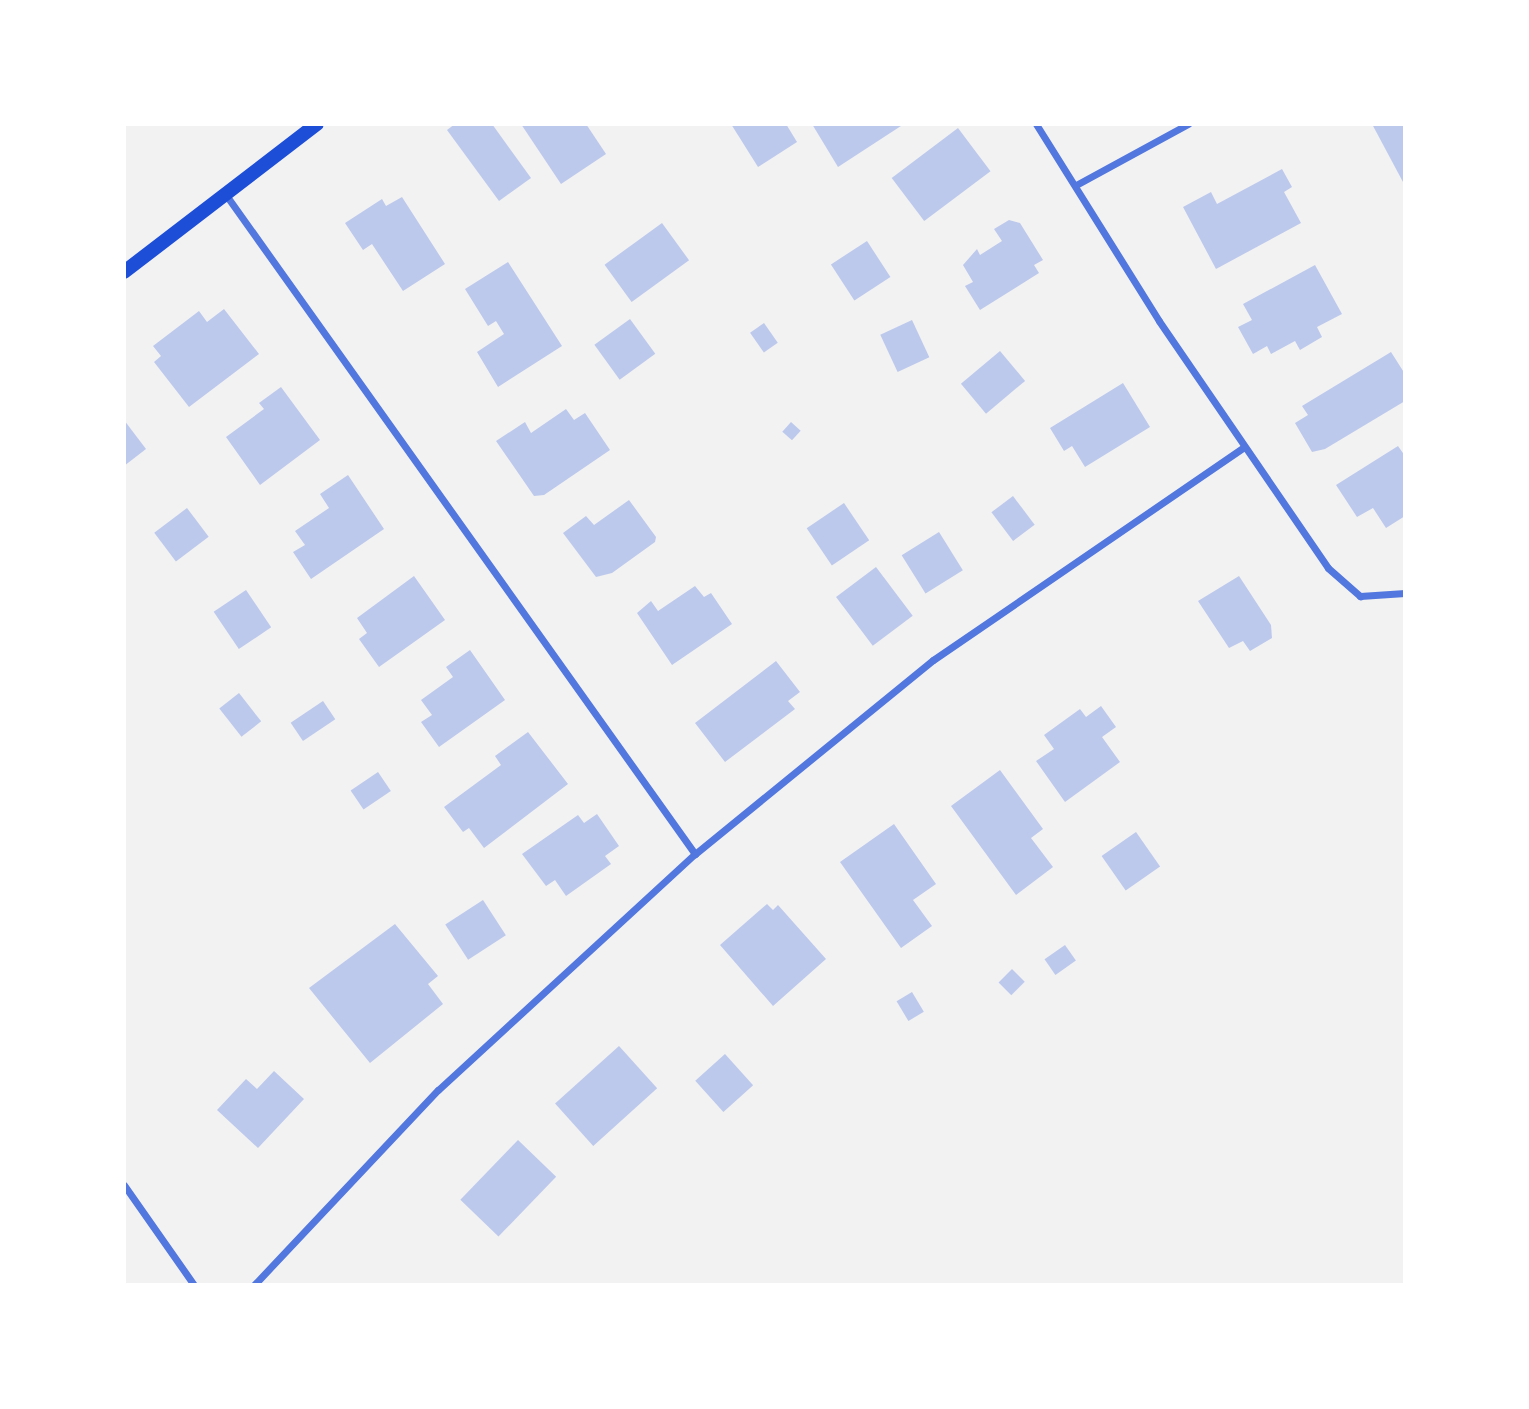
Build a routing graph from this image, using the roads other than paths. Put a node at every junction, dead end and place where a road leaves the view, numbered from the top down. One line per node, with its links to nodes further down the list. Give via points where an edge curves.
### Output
1 (317, 124): 5 (main road)
2 (1036, 124): 4 (street)
3 (1188, 124): 4 (street)
4 (1076, 185): 7 (street)
5 (226, 195): 6 (main road); 9 (street)
6 (124, 272)
7 (1244, 447): 8 (street, via 1328,568 1360,596); 9 (street, via 933,660)
8 (1405, 593)
9 (695, 854): 12 (street, via 438,1090)
10 (124, 1185): 11 (street)
11 (194, 1285)
12 (254, 1285)

